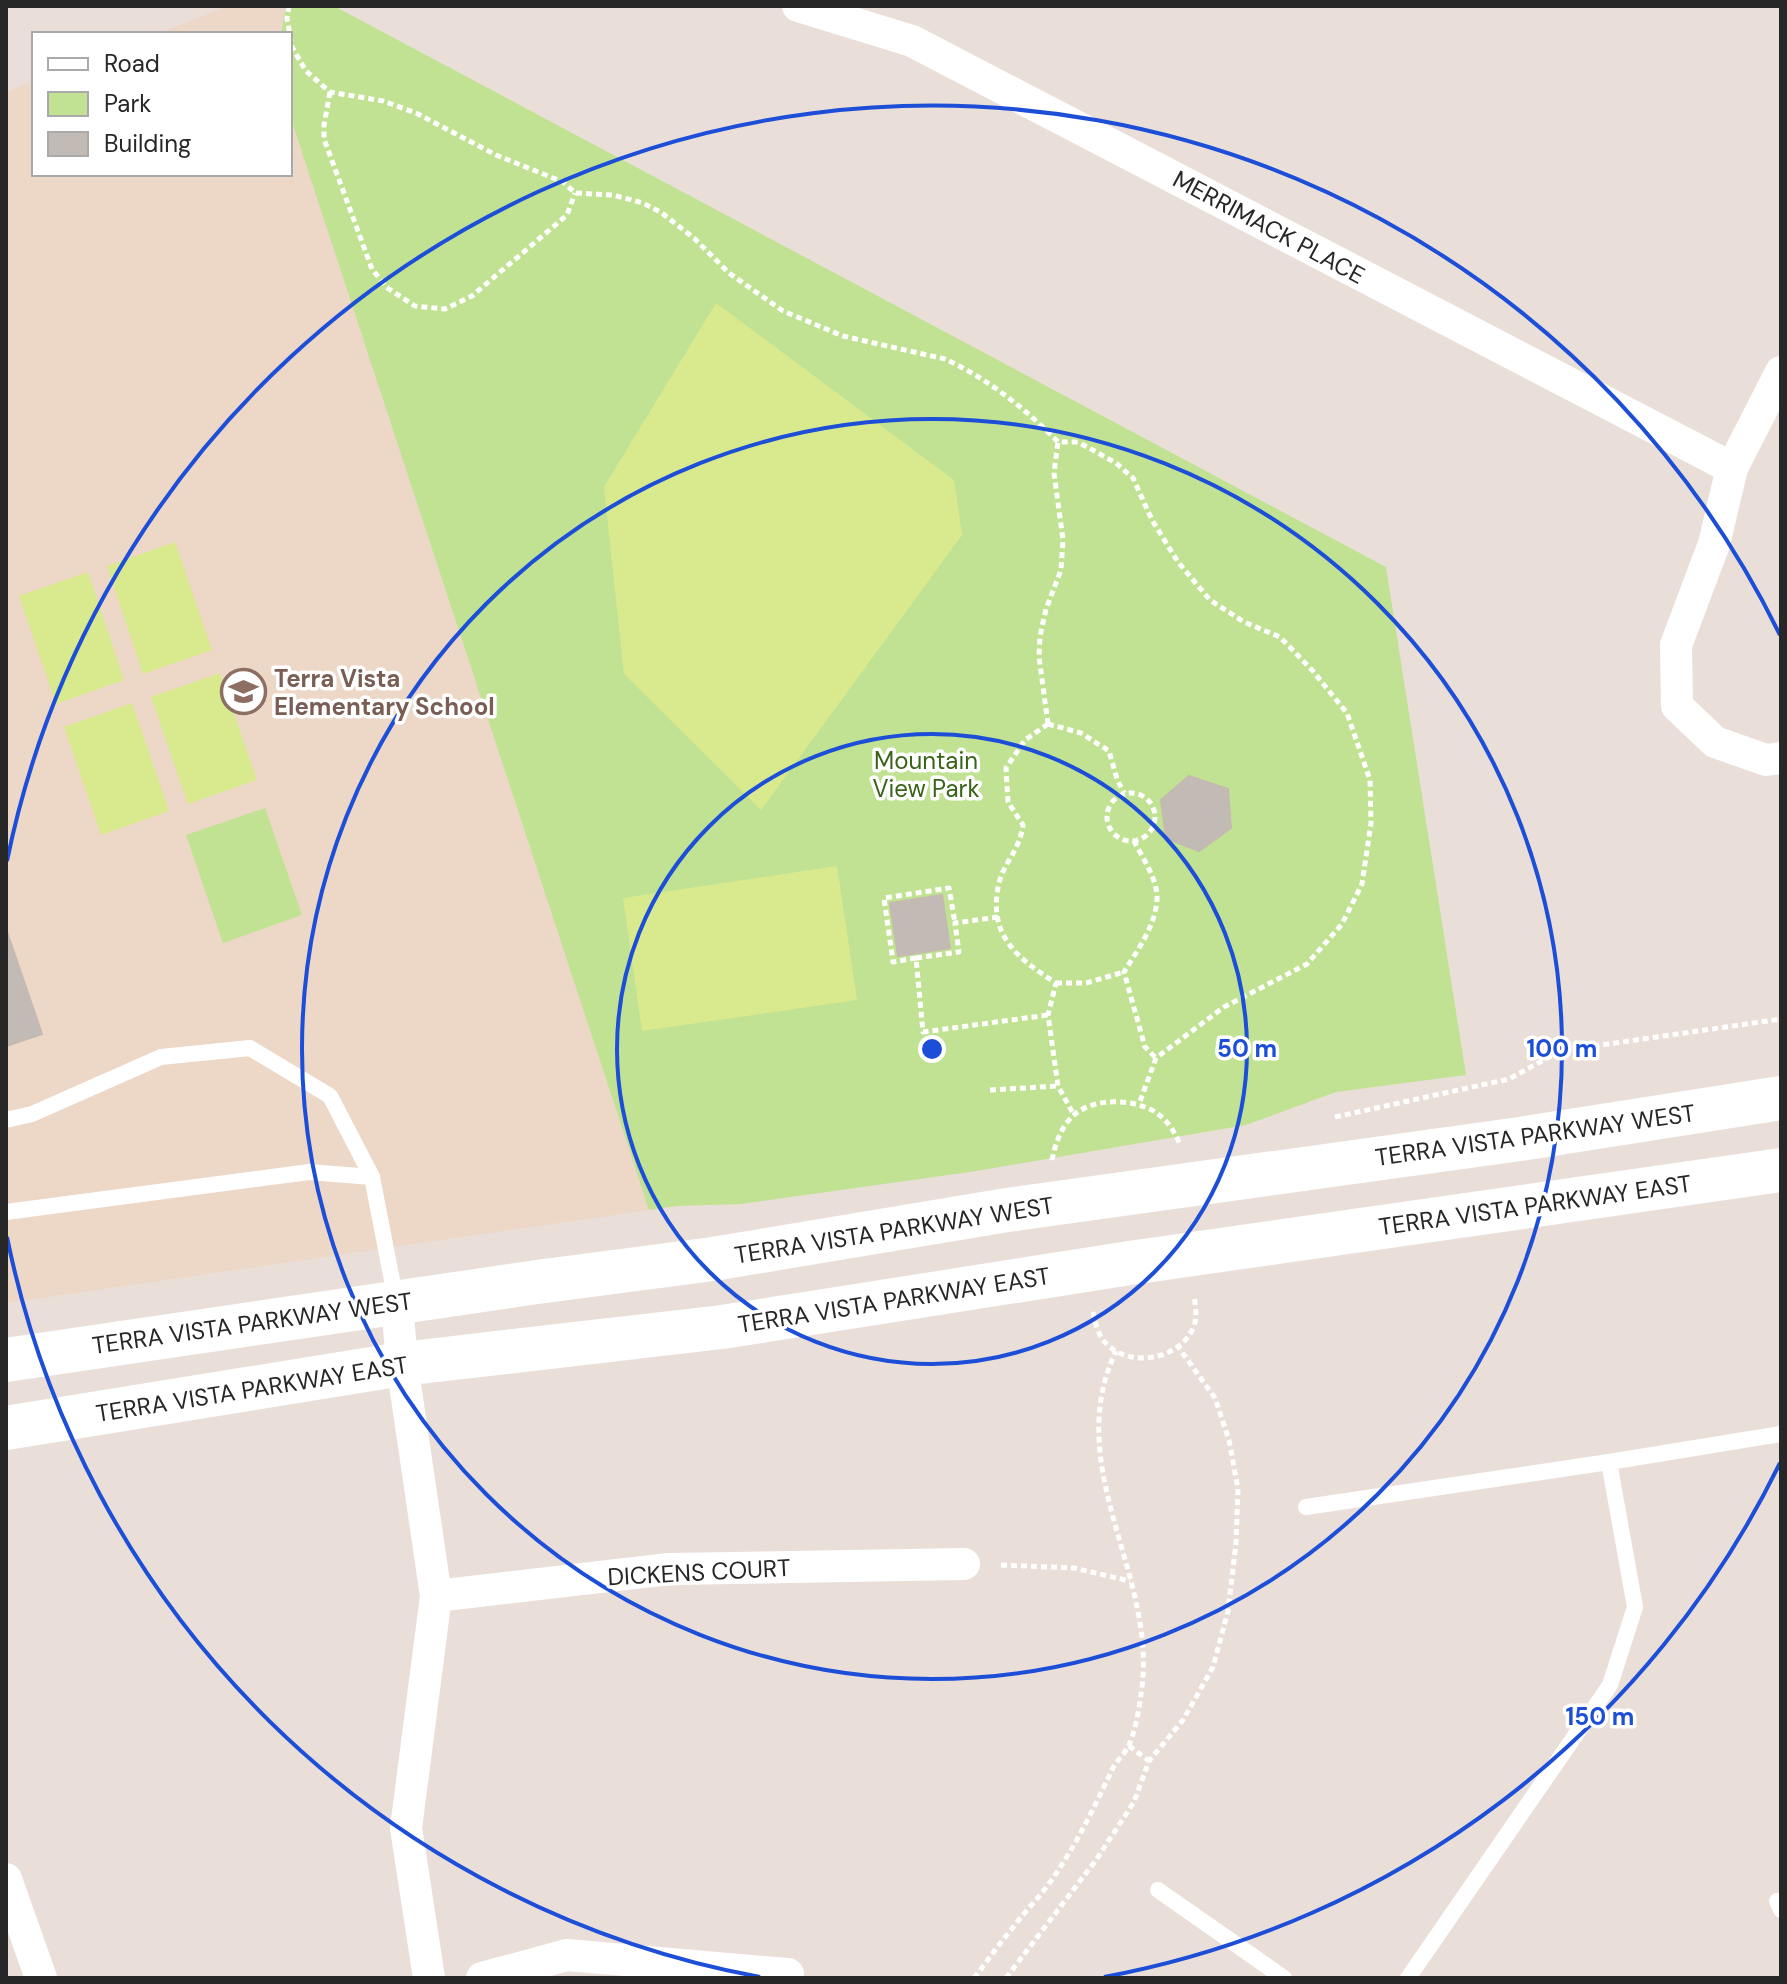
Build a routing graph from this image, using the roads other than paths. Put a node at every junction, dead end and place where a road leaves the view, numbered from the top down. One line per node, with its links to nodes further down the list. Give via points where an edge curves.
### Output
1 (798, 6): 3 (street, MERRIMACK PLACE, via 912,41)
2 (1781, 372): 3 (street)
3 (1732, 468): 4 (street, via 1714,544 1676,645 1677,706 1715,742 1766,760)
4 (1781, 758)
5 (1781, 1098): 10 (street, TERRA VISTA PARKWAY WEST)
6 (6, 1120): 8 (lane, via 32,1114 161,1057 250,1048 330,1096)
7 (1781, 1170): 12 (street, TERRA VISTA PARKWAY EAST, via 722,1327)
8 (372, 1177): 9 (lane, via 309,1172); 10 (lane)
9 (6, 1212)
10 (397, 1303): 11 (street, TERRA VISTA PARKWAY WEST); 12 (street)
11 (6, 1360)
12 (402, 1364): 13 (street, TERRA VISTA PARKWAY EAST); 18 (street)
13 (6, 1428)
14 (1781, 1434): 15 (lane)
15 (1609, 1462): 16 (lane); 26 (lane, via 1635,1607 1610,1685)
16 (1306, 1507)
17 (964, 1564): 18 (street, DICKENS COURT, via 669,1569)
18 (436, 1596): 23 (street, via 406,1828)
19 (6, 1879): 22 (street)
20 (1158, 1890): 25 (lane)
21 (788, 1974): 24 (street, via 567,1955)
22 (41, 1978)
23 (429, 1978)
24 (482, 1978)
25 (1284, 1978)
26 (1408, 1978)

